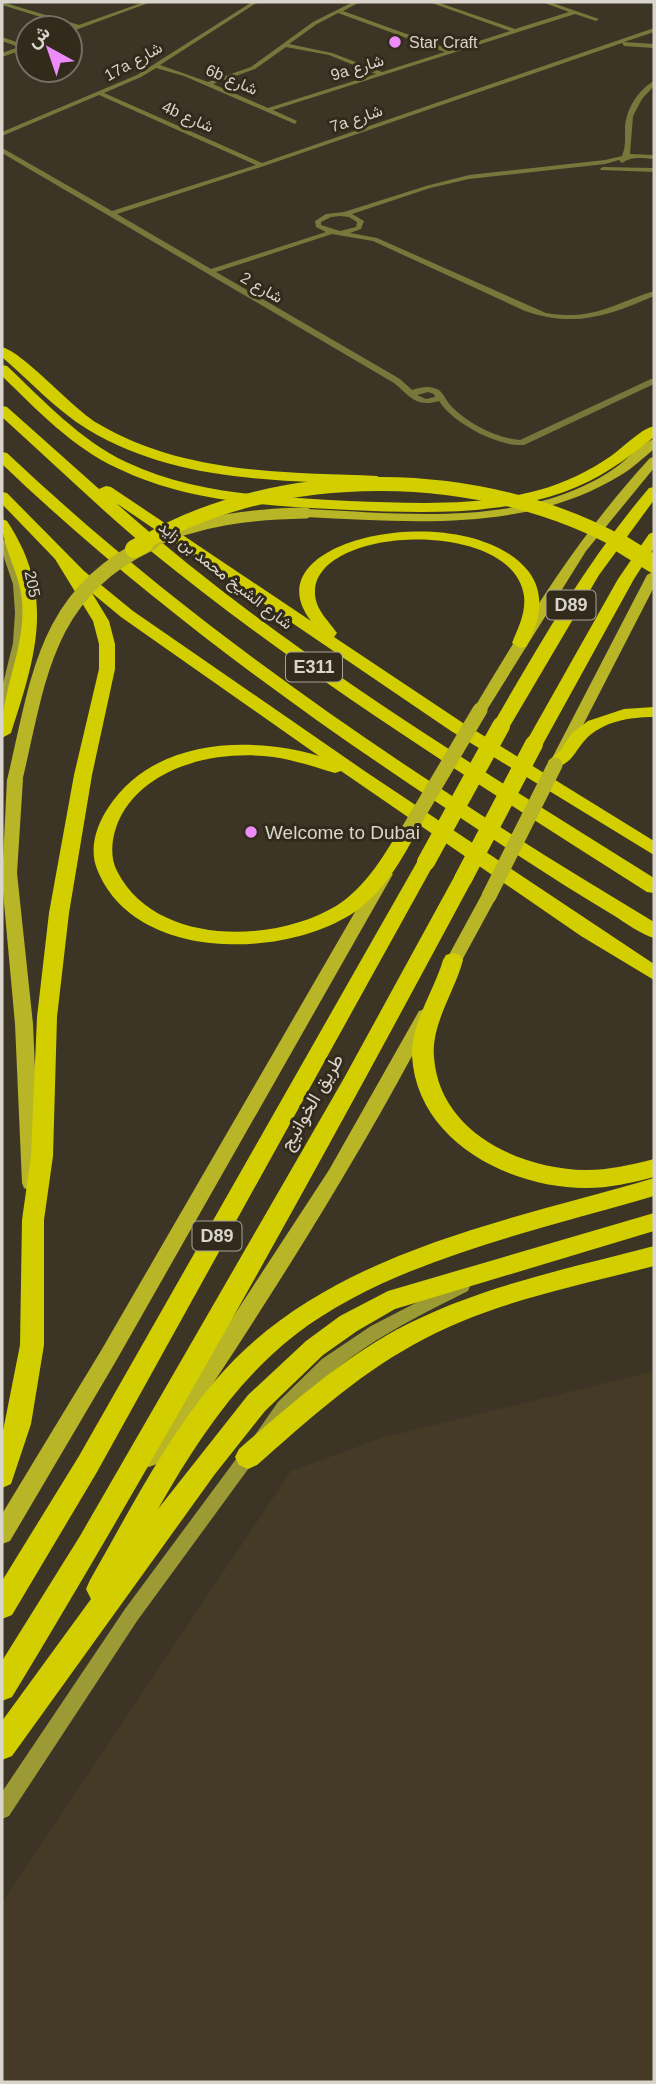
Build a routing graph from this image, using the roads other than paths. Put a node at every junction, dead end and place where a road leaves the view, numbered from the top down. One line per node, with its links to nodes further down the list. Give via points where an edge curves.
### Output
1 (2, 2): 9 (street)
2 (148, 2): 11 (street)
3 (255, 2): 20 (street, 17a شارع)
4 (357, 2): 7 (street)
5 (432, 2): 13 (street)
6 (545, 2): 8 (street)
7 (337, 11): 16 (street); 18 (street)
8 (575, 12): 10 (street); 13 (street, 9a شارع)
9 (39, 14)
10 (596, 19)
11 (84, 26)
12 (654, 31): 14 (street, 7a شارع)
13 (515, 32): 18 (street, 9a شارع)
14 (638, 37): 15 (street); 17 (street, 7a شارع); 19 (street, 7a شارع)
15 (654, 44): 17 (street)
16 (284, 45): 21 (street, via 330,54); 23 (street, via 253,68)
17 (617, 45): 19 (street, 7a شارع)
18 (452, 52): 21 (street, 9a شارع)
19 (566, 61): 32 (street, 7a شارع)
20 (157, 66): 23 (street, 6b شارع); 24 (street, 17a شارع)
21 (382, 74): 25 (street, 9a شارع)
22 (654, 83): 28 (street, via 632,110)
23 (208, 84): 25 (street, 6b شارع)
24 (101, 94): 27 (street, 17a شارع); 32 (street, 4b شارع)
25 (268, 110): 26 (street, 6b شارع)
26 (295, 122)
27 (2, 133)
28 (631, 144): 30 (street); 31 (street)
29 (2, 150): 37 (street, شارع 2)
30 (652, 156): 31 (street)
31 (624, 158): 33 (street, via 621,163); 36 (street, via 462,178)
32 (262, 165): 37 (street, 7a شارع)
33 (633, 170): 34 (street); 35 (street); 38 (street, via 560,172 475,182 373,214)
34 (654, 170)
35 (654, 179)
36 (342, 214): 38 (street); 39 (street, via 324,216)
37 (112, 215): 44 (street, شارع 2)
38 (361, 223): 41 (street); 42 (street)
39 (317, 224): 40 (street); 43 (street)
40 (332, 232): 41 (street); 43 (street)
41 (342, 233): 42 (street)
42 (375, 239): 45 (street, via 555,317 597,317)
43 (231, 263): 44 (street)
44 (207, 271): 48 (street, شارع 2)
45 (654, 293)
46 (2, 351): 59 (highway, bridge, via 85,421 140,450 249,474 418,482)
47 (2, 369): 54 (highway, via 73,434 120,464 173,484 278,502 440,509 509,502 578,481 608,466)
48 (397, 381): 50 (street); 51 (street)
49 (654, 381): 52 (street, via 521,443 497,438 448,409)
50 (425, 389): 51 (street); 52 (street)
51 (412, 394): 52 (street, via 415,400 426,402)
52 (440, 396)
53 (2, 410): 58 (highway, شارع الشيخ محمد بن زايد / E311)
54 (654, 430)
55 (654, 443): 65 (main road, bridge, via 630,466 600,483 520,510 425,519 267,514 208,523)
56 (2, 456): 84 (highway, E311, via 144,580 287,690 528,853)
57 (654, 461): 69 (main road, via 601,523)
58 (82, 482): 70 (highway, via 119,497); 82 (highway, شارع الشيخ محمد بن زايد / E311, via 157,548 307,662)
59 (453, 489): 65 (highway, bridge, via 339,488 264,498 198,517); 67 (highway, bridge, via 518,502 569,520)
60 (654, 491): 98 (highway, طريق الخوانيج / D89, bridge, via 578,594 88,1464)
61 (2, 496): 66 (highway)
62 (2, 524): 72 (highway, via 26,569 32,607 29,646)
63 (654, 537): 96 (highway, طريق الخوانيج / D89, bridge, via 625,579 351,1086)
64 (2, 542): 72 (street, 205, via 16,575 22,608 5,697)
65 (134, 550): 76 (main road, bridge, via 83,592 58,626)
66 (62, 558): 75 (highway, via 118,607); 90 (highway, via 101,621 107,669 80,785 59,913 47,1017 42,1156)
67 (654, 564)
68 (654, 575): 74 (main road)
69 (520, 643): 70 (highway, via 532,612 532,597 512,562 463,540 430,534 392,535 336,552 307,585 313,615); 80 (main road, bridge)
70 (358, 661): 77 (highway)
71 (654, 712): 74 (highway, via 623,714 595,724)
72 (7, 716): 73 (highway)
73 (2, 733)
74 (556, 763): 85 (main road, bridge)
75 (360, 776): 80 (highway, via 289,753 260,750 211,753 175,763 130,791 115,810 105,830 107,871 136,908 158,922 187,932 254,938 316,924 343,911 360,897); 83 (highway)
76 (15, 779): 78 (main road); 90 (main road, via 9,873 24,1024)
77 (567, 796): 79 (highway, via 629,824); 81 (highway)
78 (2, 811)
79 (654, 830)
80 (405, 836): 97 (main road)
81 (654, 849)
82 (654, 887)
83 (588, 931): 86 (highway); 87 (highway, via 608,951)
84 (654, 931)
85 (453, 960): 88 (highway, via 423,1055 430,1091 454,1126 491,1155 553,1177 603,1180); 96 (main road, via 330,1189 170,1431)
86 (654, 973)
87 (654, 981)
88 (654, 1168)
89 (654, 1187): 99 (highway, via 412,1259 333,1296 285,1329 243,1367 190,1434)
90 (33, 1220): 95 (highway, via 32,1346 18,1424)
91 (654, 1222): 93 (highway)
92 (654, 1256): 94 (highway, via 489,1301 428,1325 344,1377)
93 (496, 1268): 94 (street, via 344,1349 292,1395); 99 (highway, via 388,1301 336,1330 289,1367 247,1411)
94 (248, 1457): 102 (street, via 131,1615)
95 (2, 1476)
96 (124, 1482): 100 (highway, طريق الخوانيج / D89)
97 (2, 1534)
98 (2, 1606)
99 (54, 1670): 101 (highway)
100 (2, 1687)
101 (2, 1746)
102 (2, 1809)

